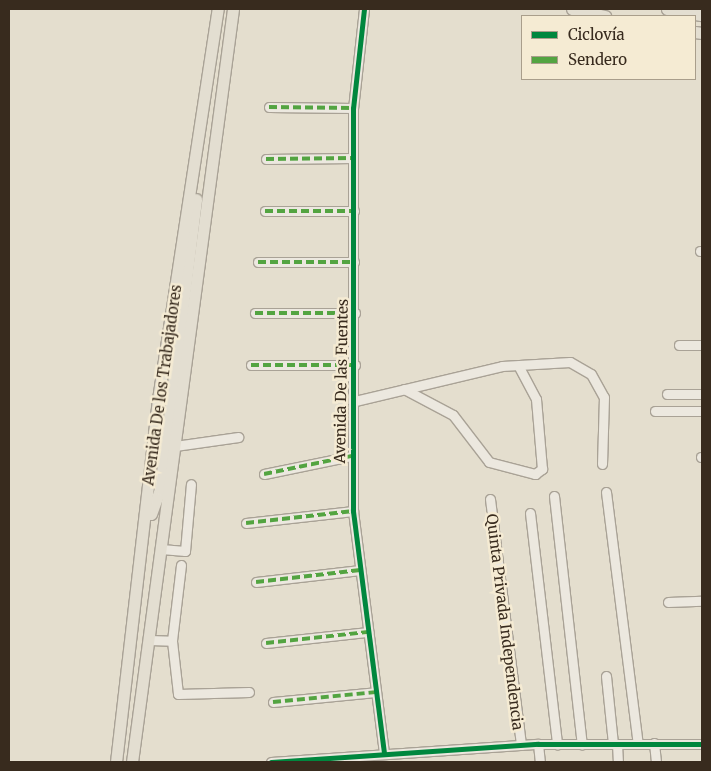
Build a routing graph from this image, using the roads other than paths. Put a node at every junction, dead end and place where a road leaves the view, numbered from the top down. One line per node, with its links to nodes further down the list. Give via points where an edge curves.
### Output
1 (218, 9): 43 (main road, Avenida De los Trabajadores, via 158,399)
2 (224, 9): 17 (main road, via 200,217); 43 (main road, via 160,489)
3 (233, 9): 17 (main road, Avenida De los Trabajadores)
4 (364, 9): 10 (street, Avenida De las Fuentes)
5 (572, 9): 7 (main road)
6 (667, 9): 8 (main road)
7 (600, 15)
8 (702, 15)
9 (269, 107): 10 (street)
10 (353, 108): 12 (street, Avenida De las Fuentes)
11 (266, 158): 12 (street)
12 (353, 158): 14 (street, Avenida De las Fuentes)
13 (265, 211): 14 (street)
14 (354, 211): 16 (street, Avenida De las Fuentes)
15 (258, 262): 16 (street)
16 (354, 262): 19 (street, Avenida De las Fuentes)
17 (197, 281): 32 (main road, Avenida De los Trabajadores)
18 (255, 313): 19 (street)
19 (355, 313): 23 (street, Avenida De las Fuentes)
20 (679, 344): 21 (street)
21 (702, 345)
22 (251, 365): 23 (street)
23 (355, 365): 28 (street, Avenida De las Fuentes)
24 (518, 365): 25 (street); 25 (street, via 536,398 542,469 535,474 489,462 453,415); 34 (street, via 570,362 591,374 604,397)
25 (404, 389): 28 (street)
26 (667, 394): 27 (street)
27 (702, 394)
28 (354, 401): 33 (street, Avenida De las Fuentes)
29 (655, 411): 30 (street)
30 (702, 411)
31 (238, 438): 32 (street)
32 (175, 446): 44 (main road, Avenida De los Trabajadores)
33 (352, 456): 35 (street); 40 (street, Avenida De las Fuentes)
34 (602, 464)
35 (264, 474)
36 (191, 484): 44 (street, via 185,551)
37 (606, 492): 62 (street)
38 (554, 496): 60 (street)
39 (490, 499): 65 (street, Quinta Privada Independencia)
40 (353, 512): 42 (street); 46 (street, Avenida De las Fuentes)
41 (530, 513): 59 (street)
42 (246, 523)
43 (146, 528): 70 (main road, Avenida De los Trabajadores)
44 (161, 549): 51 (main road, Avenida De los Trabajadores)
45 (181, 565): 52 (street)
46 (360, 570): 47 (street); 50 (street, Avenida De las Fuentes)
47 (256, 582)
48 (702, 601): 49 (street)
49 (668, 602)
50 (368, 632): 53 (street); 56 (street, Avenida De las Fuentes)
51 (149, 640): 52 (street); 71 (main road, Avenida De los Trabajadores)
52 (172, 642): 55 (street, via 178,694)
53 (266, 643)
54 (606, 676): 61 (street)
55 (248, 692)
56 (376, 692): 57 (street); 66 (street, Avenida De las Fuentes)
57 (273, 702)
58 (538, 744): 59 (street); 65 (street); 74 (street)
59 (556, 744): 60 (street)
60 (582, 744): 61 (street)
61 (615, 744): 62 (street); 75 (street)
62 (638, 744): 63 (street)
63 (654, 744): 64 (street); 76 (street)
64 (702, 744)
65 (521, 745): 66 (street)
66 (384, 753): 67 (street)
67 (372, 758): 68 (street)
68 (344, 759): 69 (street)
69 (305, 761): 73 (street)
70 (116, 762)
71 (132, 762)
72 (271, 762): 73 (street)
73 (288, 762)
74 (540, 762)
75 (618, 762)
76 (656, 762)

